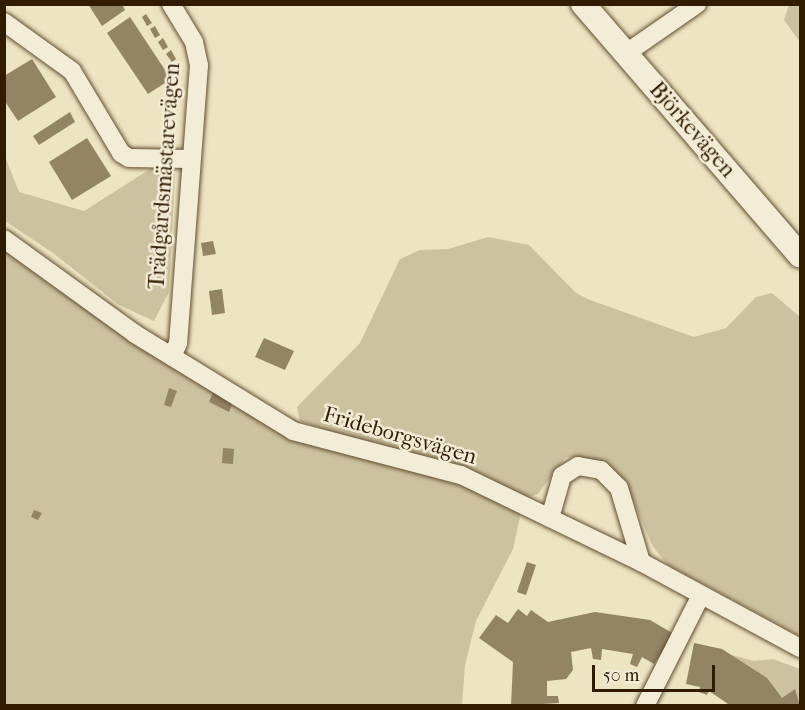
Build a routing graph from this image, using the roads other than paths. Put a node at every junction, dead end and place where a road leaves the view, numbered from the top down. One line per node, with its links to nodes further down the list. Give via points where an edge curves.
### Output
1 (171, 4): 6 (street, Trädgårdsmästarevägen, via 194,42 199,65)
2 (583, 4): 5 (main road, Björkevägen)
3 (697, 4): 5 (street)
4 (4, 22): 6 (street, via 72,71 121,153 129,158)
5 (625, 54): 8 (main road, Björkevägen)
6 (190, 159): 9 (street, Trädgårdsmästarevägen, via 178,343)
7 (4, 239): 9 (street, Frideborgsvägen)
8 (801, 255)
9 (172, 357): 10 (street, Frideborgsvägen, via 293,431 461,475)
10 (550, 518): 11 (street, Frideborgsvägen); 11 (street, via 562,476 578,466 601,470 620,488)
11 (641, 562): 12 (street, Frideborgsvägen)
12 (701, 595): 13 (street, Frideborgsvägen); 14 (street)
13 (801, 648)
14 (645, 705)

